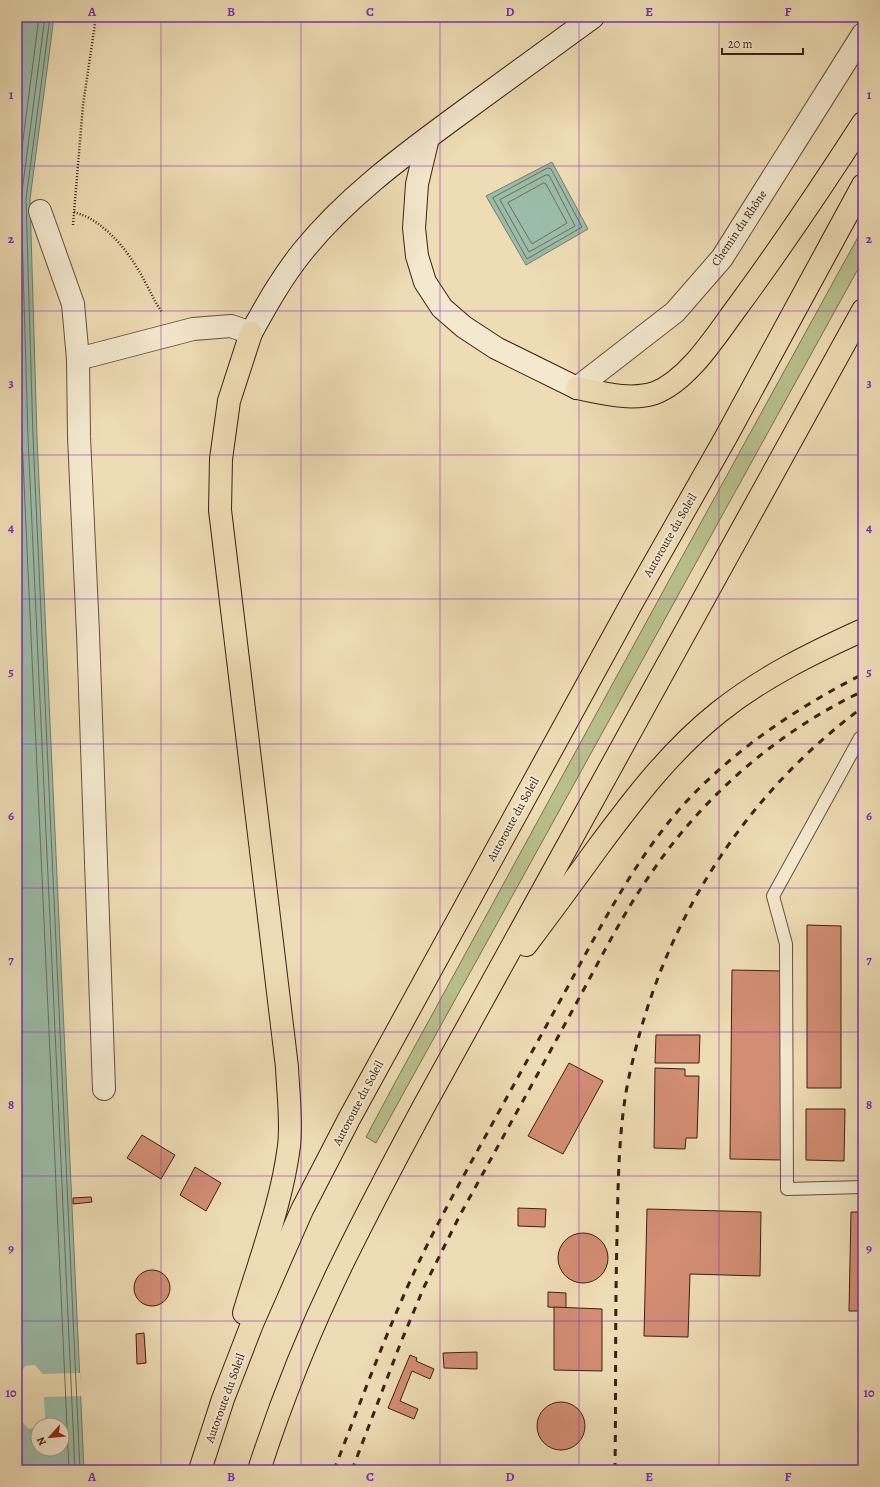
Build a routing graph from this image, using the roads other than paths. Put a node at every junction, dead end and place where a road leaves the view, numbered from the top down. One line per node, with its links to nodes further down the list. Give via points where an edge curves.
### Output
1 (593, 17): 4 (street)
2 (863, 34): 10 (street, Chemin du Rhône, via 722,258 675,312)
3 (863, 123): 10 (highway, via 772,259 683,375 673,384 646,395 612,394)
4 (428, 138): 8 (street, via 382,173 337,213 276,287); 10 (street, via 417,184 414,228 418,256 426,282 442,308 464,327 496,348)
5 (863, 185): 16 (highway, Autoroute du Soleil, via 349,1119 302,1210 255,1317 223,1399)
6 (40, 211): 9 (street, via 73,304)
7 (863, 310): 13 (highway)
8 (251, 333): 9 (street, via 231,326 193,329); 16 (highway, via 229,401 221,459 220,510 287,1068 289,1145 281,1189 219,1395)
9 (78, 359): 14 (street)
10 (577, 388)
11 (863, 630): 13 (highway, via 778,671 719,712 686,741 631,802)
12 (863, 736): 15 (lane, via 773,896 786,944 787,1189)
13 (474, 1017): 17 (highway, via 374,1199 342,1263 311,1332)
14 (104, 1089)
15 (863, 1187)
16 (200, 1470)
17 (259, 1470)

